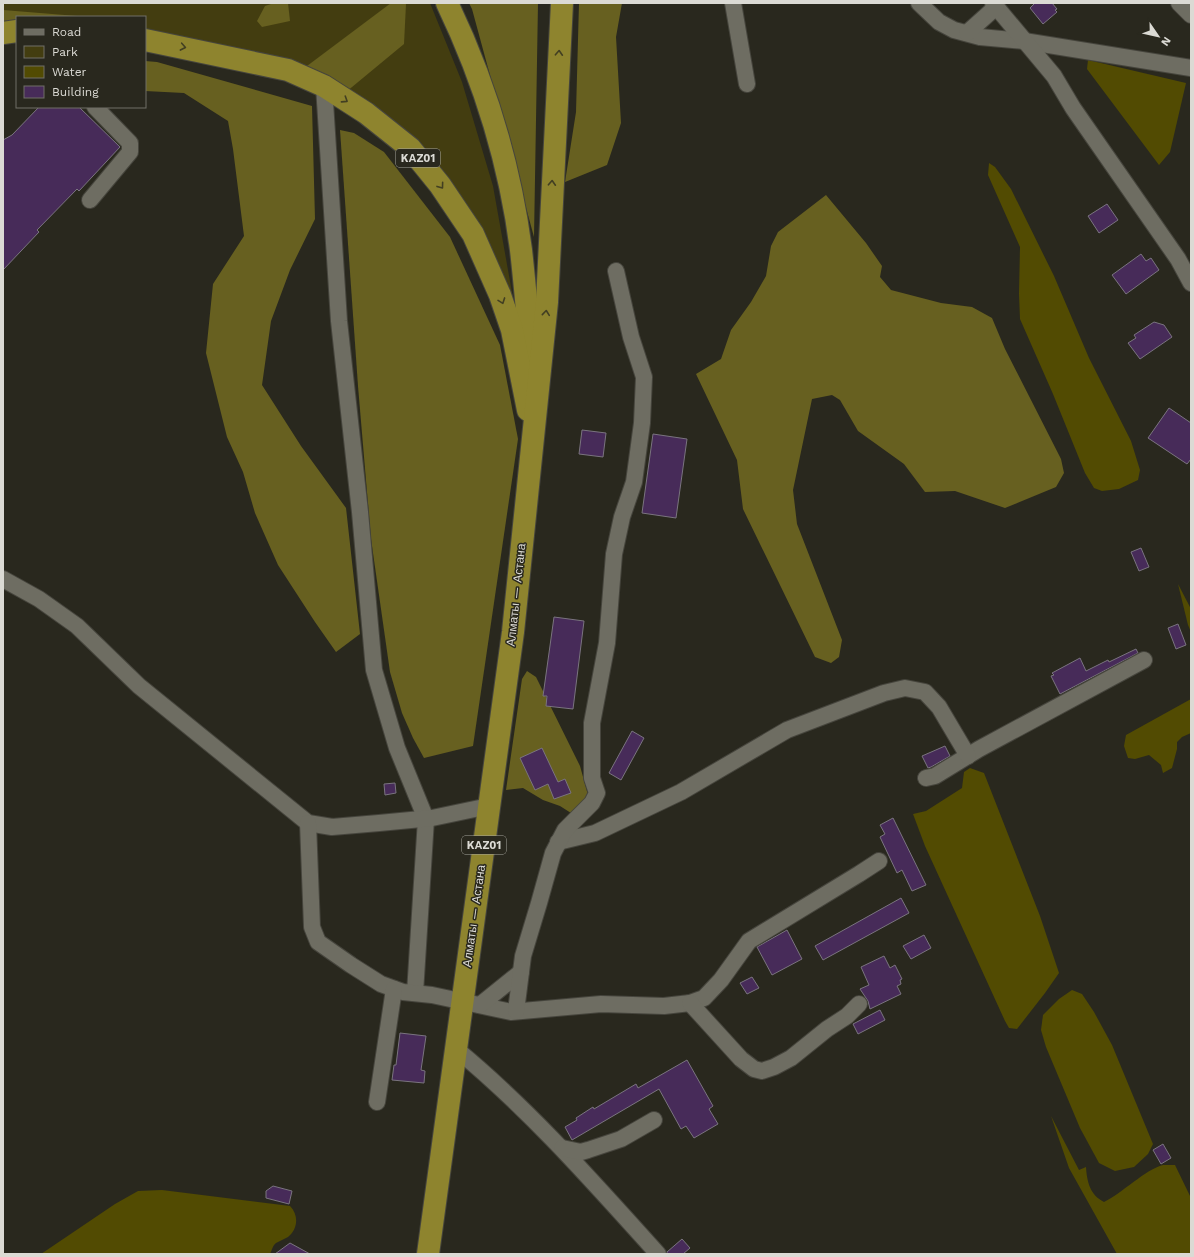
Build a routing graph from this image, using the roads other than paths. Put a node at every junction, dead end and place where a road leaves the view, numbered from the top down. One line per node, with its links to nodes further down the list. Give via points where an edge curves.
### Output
1 (447, 3): 20 (highway, KАZ01, via 462,34 491,111 509,183 521,249 532,363)
2 (562, 3): 20 (highway, KАZ01, one-way to 2, via 547,302)
3 (733, 3): 14 (street)
4 (920, 3): 10 (street, via 939,22)
5 (1179, 3): 7 (street)
6 (995, 5): 10 (street); 12 (street)
7 (1191, 15)
8 (16, 31): 9 (highway)
9 (3, 32)
10 (967, 33): 12 (street, via 980,37)
11 (146, 40): 15 (highway, KАZ01, one-way to 15, via 288,70)
12 (1024, 40): 13 (street); 19 (street, via 1054,76 1073,108 1178,259)
13 (1191, 68)
14 (747, 84)
15 (324, 86): 20 (highway, KАZ01, one-way to 20, via 366,113 410,148 440,185 472,234 500,294 512,330); 26 (street, via 339,321 374,670 397,748)
16 (96, 108): 17 (street, via 130,143 130,152)
17 (90, 200)
18 (616, 271): 28 (street, via 630,337 644,376 642,423 634,482 622,517 614,554 607,643 592,723 592,778 598,793 592,803 565,830)
19 (1191, 283)
20 (532, 435): 25 (highway, Алматы — Астана / KАZ01, via 513,632)
21 (3, 579): 27 (street, via 39,599 77,626 139,686)
22 (1144, 660): 23 (street)
23 (968, 756): 24 (street, via 935,776); 28 (street, via 939,707 925,692 905,688 884,693 787,730 681,792 595,833)
24 (926, 778)
25 (489, 806): 26 (street); 33 (highway, Алматы — Астана / KАZ01)
26 (426, 819): 27 (street, via 332,827); 32 (street)
27 (308, 823): 31 (street, via 312,927 318,942 381,984)
28 (558, 842): 30 (street, via 522,956)
29 (880, 860): 34 (street, via 750,941 704,998)
30 (521, 972): 33 (street); 36 (street)
31 (394, 989): 32 (street); 38 (street)
32 (415, 993): 33 (street)
33 (471, 1003): 36 (street); 37 (highway, Алматы — Астана / KАZ01)
34 (690, 1003): 35 (street, via 741,1059 754,1069 762,1071 790,1058 847,1016); 36 (street, via 664,1006 601,1004)
35 (859, 1004)
36 (516, 1011)
37 (456, 1049): 40 (street); 41 (highway, Алматы — Астана / KАZ01)
38 (377, 1102)
39 (654, 1120): 40 (street, via 621,1139 588,1150 581,1152)
40 (562, 1148): 42 (street)
41 (428, 1254)
42 (658, 1254)

